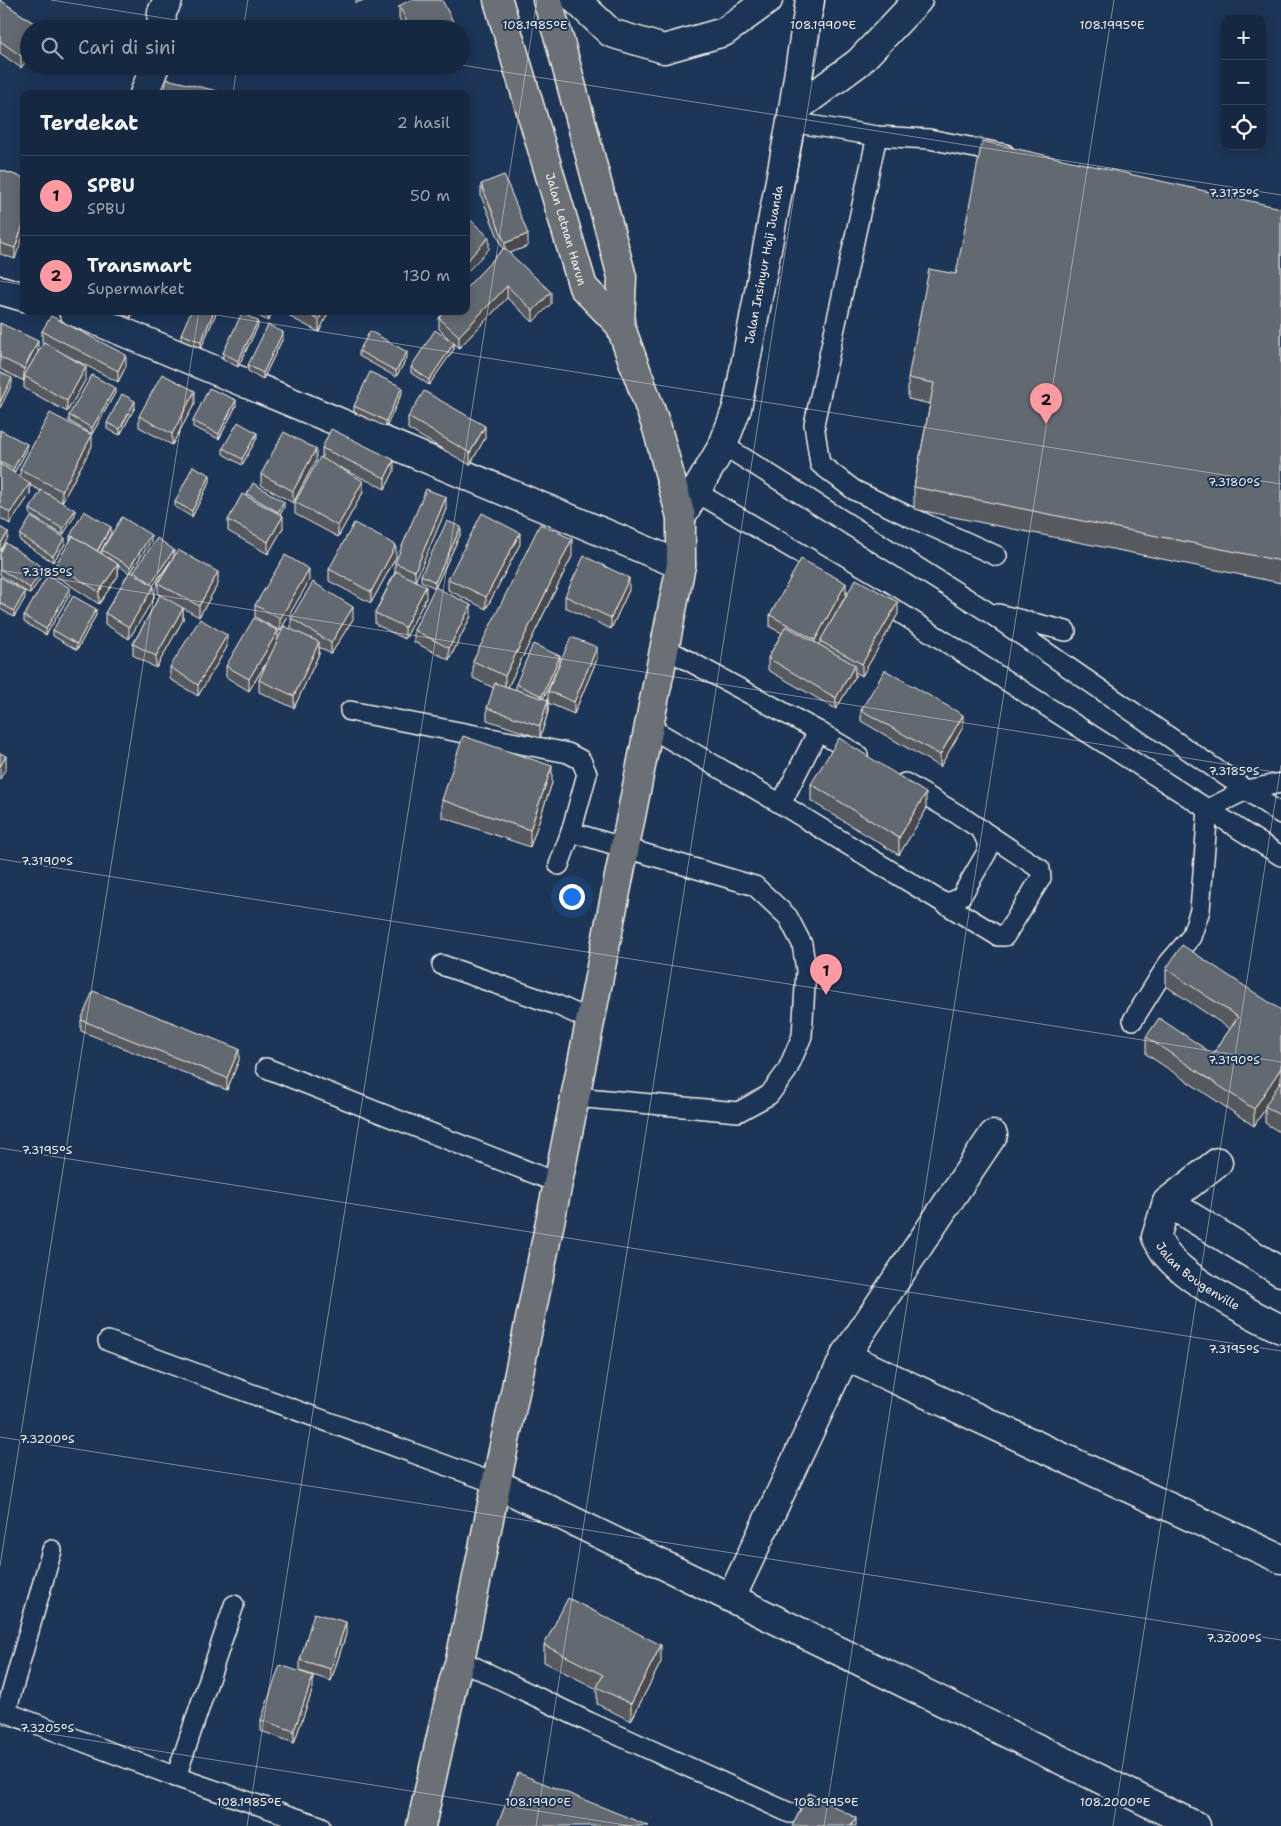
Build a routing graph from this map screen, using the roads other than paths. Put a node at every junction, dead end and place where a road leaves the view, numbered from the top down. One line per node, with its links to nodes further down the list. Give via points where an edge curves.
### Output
1 (168, 0): 8 (street)
2 (498, 0): 17 (main road, Jalan Letnan Harun, via 583,287)
3 (547, 0): 17 (main road, via 622,277)
4 (576, 0): 5 (street, via 611,33 664,49 724,32)
5 (768, 0)
6 (810, 0): 11 (street, Jalan Insinyur Haji Juanda)
7 (918, 0): 11 (street, via 859,62)
8 (162, 20)
9 (151, 75): 10 (street)
10 (146, 90)
11 (792, 116): 12 (lane); 18 (street, Jalan Insinyur Haji Juanda, via 745,373 737,408)
12 (877, 136): 13 (lane, via 929,138); 21 (lane, via 814,424 820,464 854,490)
13 (1026, 158)
14 (0, 290): 15 (street)
15 (20, 296)
16 (83, 315): 22 (street)
17 (620, 325): 20 (main road, via 657,428)
18 (723, 445): 19 (street, Jalan Insinyur Haji Juanda); 23 (lane)
19 (696, 492): 20 (street, Jalan Insinyur Haji Juanda); 34 (lane, via 883,602)
20 (682, 517): 22 (main road)
21 (997, 556)
22 (681, 565): 25 (main road)
23 (985, 610): 24 (lane); 32 (lane)
24 (1066, 631)
25 (665, 648): 27 (main road); 28 (lane)
26 (350, 711): 37 (lane, via 568,753 581,760 586,774)
27 (649, 727): 33 (lane); 38 (main road)
28 (818, 731): 29 (lane); 33 (lane)
29 (877, 766)
30 (894, 776): 36 (lane)
31 (1281, 783): 32 (lane)
32 (1246, 790): 34 (lane); 35 (lane)
33 (782, 804): 41 (lane)
34 (1208, 809): 39 (lane); 44 (lane, via 1196,925)
35 (1281, 814)
36 (981, 829): 41 (lane, via 987,842 987,852 962,894); 41 (lane, via 1040,869 1042,878 1005,936 998,936)
37 (571, 832): 38 (lane); 40 (lane)
38 (625, 848): 43 (main road); 46 (lane, via 755,886 788,917 802,944 806,970 802,1036 787,1072 769,1095 738,1112)
39 (1281, 856)
40 (559, 865)
41 (946, 903)
42 (442, 965): 43 (lane, via 557,1005)
43 (590, 1020): 46 (main road)
44 (1133, 1020)
45 (266, 1068): 49 (lane)
46 (575, 1097): 49 (main road)
47 (993, 1135): 54 (street)
48 (1218, 1162): 50 (street)
49 (558, 1183): 55 (main road)
50 (1167, 1202): 51 (street); 52 (street, Jalan Bougenville, via 1156,1237 1167,1254 1210,1289)
51 (1281, 1272)
52 (1281, 1329)
53 (108, 1341): 55 (lane)
54 (844, 1356): 57 (street); 58 (street)
55 (497, 1484): 58 (street); 60 (main road)
56 (52, 1550): 61 (lane)
57 (1281, 1558)
58 (731, 1598): 66 (street)
59 (234, 1605): 62 (lane)
60 (460, 1660): 63 (lane); 65 (main road)
61 (3, 1711): 62 (lane)
62 (176, 1777): 64 (lane)
63 (790, 1813)
64 (320, 1826)
65 (421, 1826)
66 (1196, 1826)

